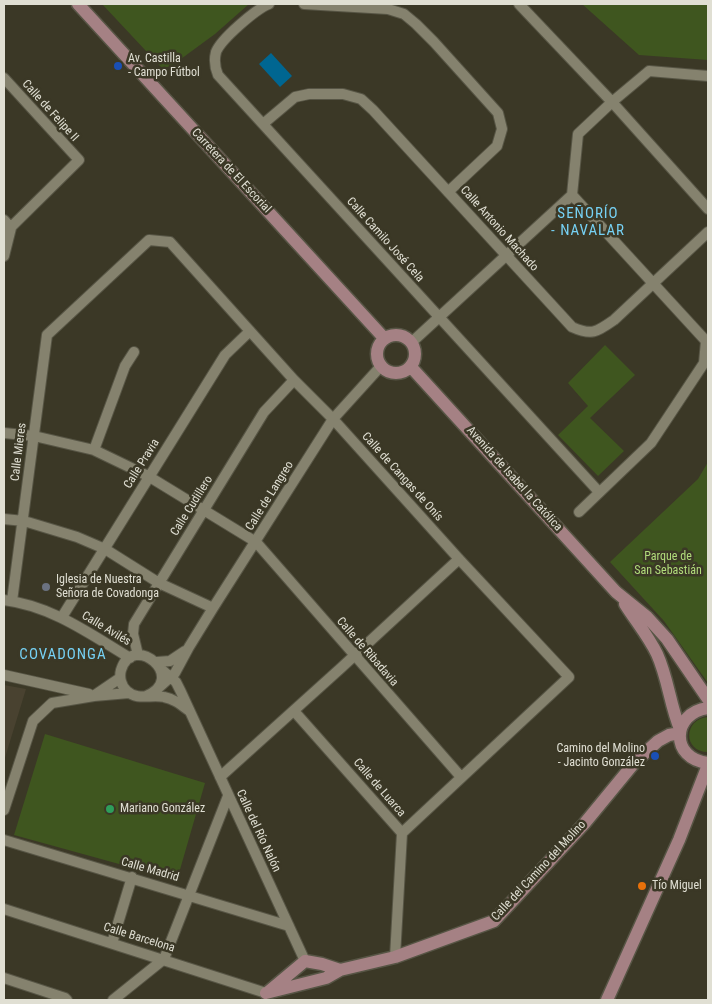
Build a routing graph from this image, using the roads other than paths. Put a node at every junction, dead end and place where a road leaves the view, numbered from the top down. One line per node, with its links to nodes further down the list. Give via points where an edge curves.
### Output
1 (78, 4): 20 (street, Carretera de El Escorial)
2 (269, 4): 8 (street, Calle Camilo José Cela, via 260,8 222,42 215,57 218,75)
3 (304, 4): 9 (street, via 388,9 404,14 498,113 502,129 497,146)
4 (519, 4): 7 (street)
5 (708, 76): 7 (street, via 649,71)
6 (4, 78): 12 (street, Calle de Felipe II, via 79,160)
7 (612, 102): 10 (street, via 578,134); 11 (street)
8 (263, 124): 9 (street, Calle Antonio Machado, via 295,98 309,94 343,94 361,99); 17 (street, Calle Camilo José Cela)
9 (448, 192): 14 (street, Calle Antonio Machado)
10 (572, 195): 14 (street); 16 (street)
11 (708, 209)
12 (6, 227): 15 (street)
13 (708, 232): 16 (street, Calle Antonio Machado)
14 (505, 255): 16 (street, Calle Antonio Machado, via 572,327 586,333 600,330 614,320); 17 (street)
15 (4, 256)
16 (654, 283): 31 (street, via 706,341 704,363 651,443)
17 (438, 316): 21 (street); 31 (street, Calle Camilo José Cela)
18 (250, 331): 19 (street, Calle de Cangas de Onís, via 170,242 149,240); 25 (street, Calle de Cangas de Onís); 30 (street, Calle Pravia, via 225,354)
19 (47, 335): 28 (street, Calle Mieres)
20 (384, 338): 21 (street, via 402,335); 23 (street, via 377,351)
21 (412, 342): 24 (street, via 416,354)
22 (134, 352): 29 (street, via 125,366)
23 (381, 366): 24 (street, via 392,373); 26 (street, Calle de Langreo)
24 (411, 367): 40 (street, Avenida de Isabel la Católica)
25 (294, 380): 26 (street, Calle de Cangas de Onís); 32 (street, Calle Cudillero, via 264,412)
26 (333, 419): 36 (street, Calle de Langreo); 38 (street, Calle de Cangas de Onís)
27 (4, 433): 28 (street, Calle de Ribadavia)
28 (34, 436): 29 (street, Calle de Ribadavia); 35 (street, Calle Mieres)
29 (94, 450): 30 (street, Calle de Ribadavia)
30 (148, 476): 32 (street, Calle de Ribadavia); 37 (street, Calle Pravia)
31 (599, 492): 33 (street)
32 (205, 510): 36 (street, Calle de Ribadavia); 39 (street, Calle Cudillero)
33 (579, 512)
34 (4, 519): 35 (street)
35 (24, 521): 37 (street, via 78,537); 41 (street, Calle Mieres)
36 (256, 542): 42 (street, Calle de Langreo); 45 (street, Calle de Ribadavia)
37 (105, 549): 39 (street); 43 (street, Calle Pravia)
38 (459, 559): 45 (street); 64 (street, Calle de Cangas de Onís, via 569,677)
39 (159, 582): 42 (street); 46 (street, Calle Cudillero, via 134,624)
40 (616, 592): 57 (street, Avenida de Isabel la Católica, via 647,617 666,639); 61 (street, Avenida de Isabel la Católica, via 656,653)
41 (8, 601): 43 (street, Calle Avilés, via 27,604)
42 (213, 608): 44 (street, Calle de Langreo)
43 (62, 617): 46 (street, Calle Avilés)
44 (189, 647): 47 (street, Calle del Río Nalón); 48 (street, via 180,656)
45 (354, 656): 60 (street); 64 (street, Calle de Ribadavia)
46 (134, 657): 48 (street, via 151,658); 50 (street, via 122,666)
47 (181, 662): 51 (street, Calle del Río Nalón); 53 (street, Calle del Río Nalón, via 178,676)
48 (158, 666): 51 (street, Calle del Río Nalón); 52 (street, via 161,680)
49 (4, 675): 55 (street)
50 (120, 678): 54 (street); 55 (street)
51 (170, 678): 52 (street, Calle del Río Nalón); 53 (street, Calle del Río Nalón)
52 (156, 690): 56 (street)
53 (181, 692): 59 (street, Calle del Río Nalón)
54 (129, 693): 55 (street); 56 (street)
55 (94, 696): 66 (street, via 52,703 33,721)
56 (146, 696): 59 (street, via 172,699)
57 (708, 699)
58 (708, 708): 61 (street, via 690,714)
59 (189, 711): 63 (street, Calle del Río Nalón)
60 (294, 711): 63 (street); 67 (street, Calle de Luarca)
61 (680, 731): 62 (street, Avenida de Isabel la Católica, via 680,741 686,754); 74 (street, Calle del Camino del Molino, via 658,741 635,762 584,824 494,922)
62 (708, 764): 82 (street, via 679,840)
63 (220, 777): 65 (street, Calle del Río Nalón)
64 (461, 777): 67 (street, Calle de Cangas de Onís)
65 (228, 796): 70 (street); 72 (street, Calle del Río Nalón)
66 (4, 810)
67 (402, 833): 74 (street, Calle de Luarca)
68 (4, 840): 69 (street, Calle Madrid)
69 (132, 878): 70 (street, Calle Madrid); 73 (street)
70 (190, 894): 72 (street, Calle Madrid); 75 (street)
71 (4, 909): 73 (street, Calle Barcelona)
72 (289, 926): 76 (street, Calle del Río Nalón)
73 (112, 943): 75 (street, Calle Barcelona)
74 (395, 957): 77 (street, Calle del Camino del Molino)
75 (164, 959): 79 (street, Calle Barcelona); 81 (street)
76 (305, 961): 77 (street); 79 (street)
77 (340, 970): 79 (street, Calle del Camino del Molino, via 326,978)
78 (4, 978): 80 (street)
79 (265, 997)
80 (66, 1000)
81 (113, 1000)
82 (608, 1000)

